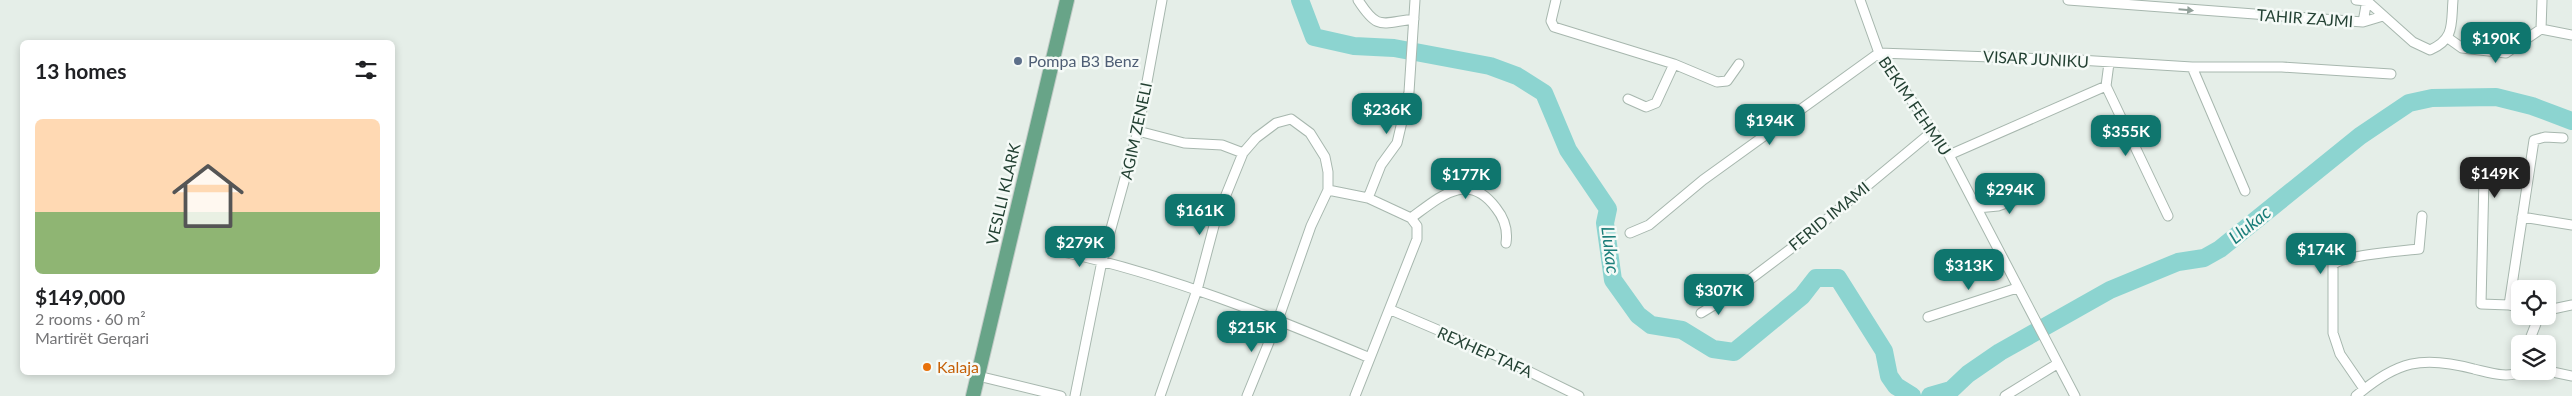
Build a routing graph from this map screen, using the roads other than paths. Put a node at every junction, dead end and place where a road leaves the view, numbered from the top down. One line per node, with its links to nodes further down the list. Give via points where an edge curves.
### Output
1 (1067, 0): 59 (main road, VESLLI KLARK)
2 (1162, 0): 26 (street, AGIM ZENELI)
3 (1358, 0): 13 (street, via 1372,20 1379,23)
4 (1415, 0): 13 (street)
5 (1556, 0): 20 (street, via 1551,20 1554,27)
6 (1860, 0): 18 (street, BEKIM FEHMIU)
7 (2068, 0): 14 (street, TAHIR ZAJMI, one-way to 14)
8 (2356, 0): 11 (street, TAHIR ZAJMI)
9 (2453, 0): 17 (street)
10 (2542, 0): 15 (street)
11 (2367, 1): 12 (street, TAHIR ZAJMI); 14 (street, TAHIR ZAJMI)
12 (2383, 16): 14 (street, TAHIR ZAJMI); 17 (street, via 2413,42 2430,50)
13 (1414, 19): 35 (street, via 1410,92 1398,143 1381,164)
14 (2363, 22)
15 (2541, 29): 16 (street); 17 (street, via 2506,54 2462,48)
16 (2572, 36)
17 (2448, 38)
18 (1879, 53): 19 (street, VISAR JUNIKU); 27 (street, BEKIM FEHMIU); 42 (street, via 1704,180 1650,225)
19 (2109, 63): 22 (street, VISAR JUNIKU); 24 (street)
20 (1674, 64): 21 (street, via 1717,82 1728,80); 25 (street, via 1656,103 1646,107)
21 (1739, 64)
22 (2192, 67): 23 (street, VISAR JUNIKU, via 2282,67); 33 (street)
23 (2391, 74)
24 (2106, 86): 30 (street); 37 (street)
25 (1628, 99)
26 (1138, 131): 29 (street, via 1184,143 1215,144); 45 (street, AGIM ZENELI)
27 (1933, 131): 30 (street, BEKIM FEHMIU); 52 (street, FERID IMAMI, via 1797,244)
28 (2563, 138): 39 (street, via 2534,140)
29 (1243, 153): 32 (street, via 1276,123 1291,119 1310,133 1325,157); 47 (street, via 1215,222)
30 (1949, 155): 36 (street, BEKIM FEHMIU)
31 (2484, 178): 48 (street, via 2481,304)
32 (1328, 190): 35 (street); 54 (street, via 1311,226)
33 (2245, 191)
34 (2037, 192): 36 (street, via 1998,206)
35 (1368, 198): 40 (street)
36 (1977, 208): 46 (street, BEKIM FEHMIU)
37 (2168, 216)
38 (2422, 216): 61 (street, via 2419,249 2358,257 2333,265 2333,333 2340,354)
39 (2522, 217): 41 (street); 48 (street)
40 (1411, 218): 43 (street, via 1456,189 1471,188 1487,196 1500,212 1508,232); 51 (street, via 1416,226 1417,239)
41 (2572, 225)
42 (1630, 233)
43 (1506, 244)
44 (1062, 252): 45 (street)
45 (1102, 261): 47 (street); 64 (street, AGIM ZENELI)
46 (2017, 288): 53 (street); 56 (street, BEKIM FEHMIU)
47 (1197, 290): 54 (street); 65 (street)
48 (2509, 305)
49 (2572, 305): 50 (street)
50 (2556, 308)
51 (1391, 310): 55 (street); 68 (street, REXHEP TAFA, via 1487,351)
52 (1701, 313)
53 (1928, 316)
54 (1278, 320): 55 (street); 66 (street)
55 (1370, 358): 67 (street)
56 (2057, 364): 69 (street); 70 (street, BEKIM FEHMIU)
57 (2556, 373): 60 (street)
58 (2511, 375): 61 (street, via 2460,365 2413,362 2396,367)
59 (978, 376): 62 (main road, VESLLI KLARK); 63 (street)
60 (2572, 376)
61 (2364, 390): 71 (street)
62 (973, 396)
63 (1061, 396)
64 (1075, 396)
65 (1160, 396)
66 (1247, 396)
67 (1356, 396)
68 (1579, 396)
69 (2004, 396)
70 (2075, 396)
71 (2356, 396)

